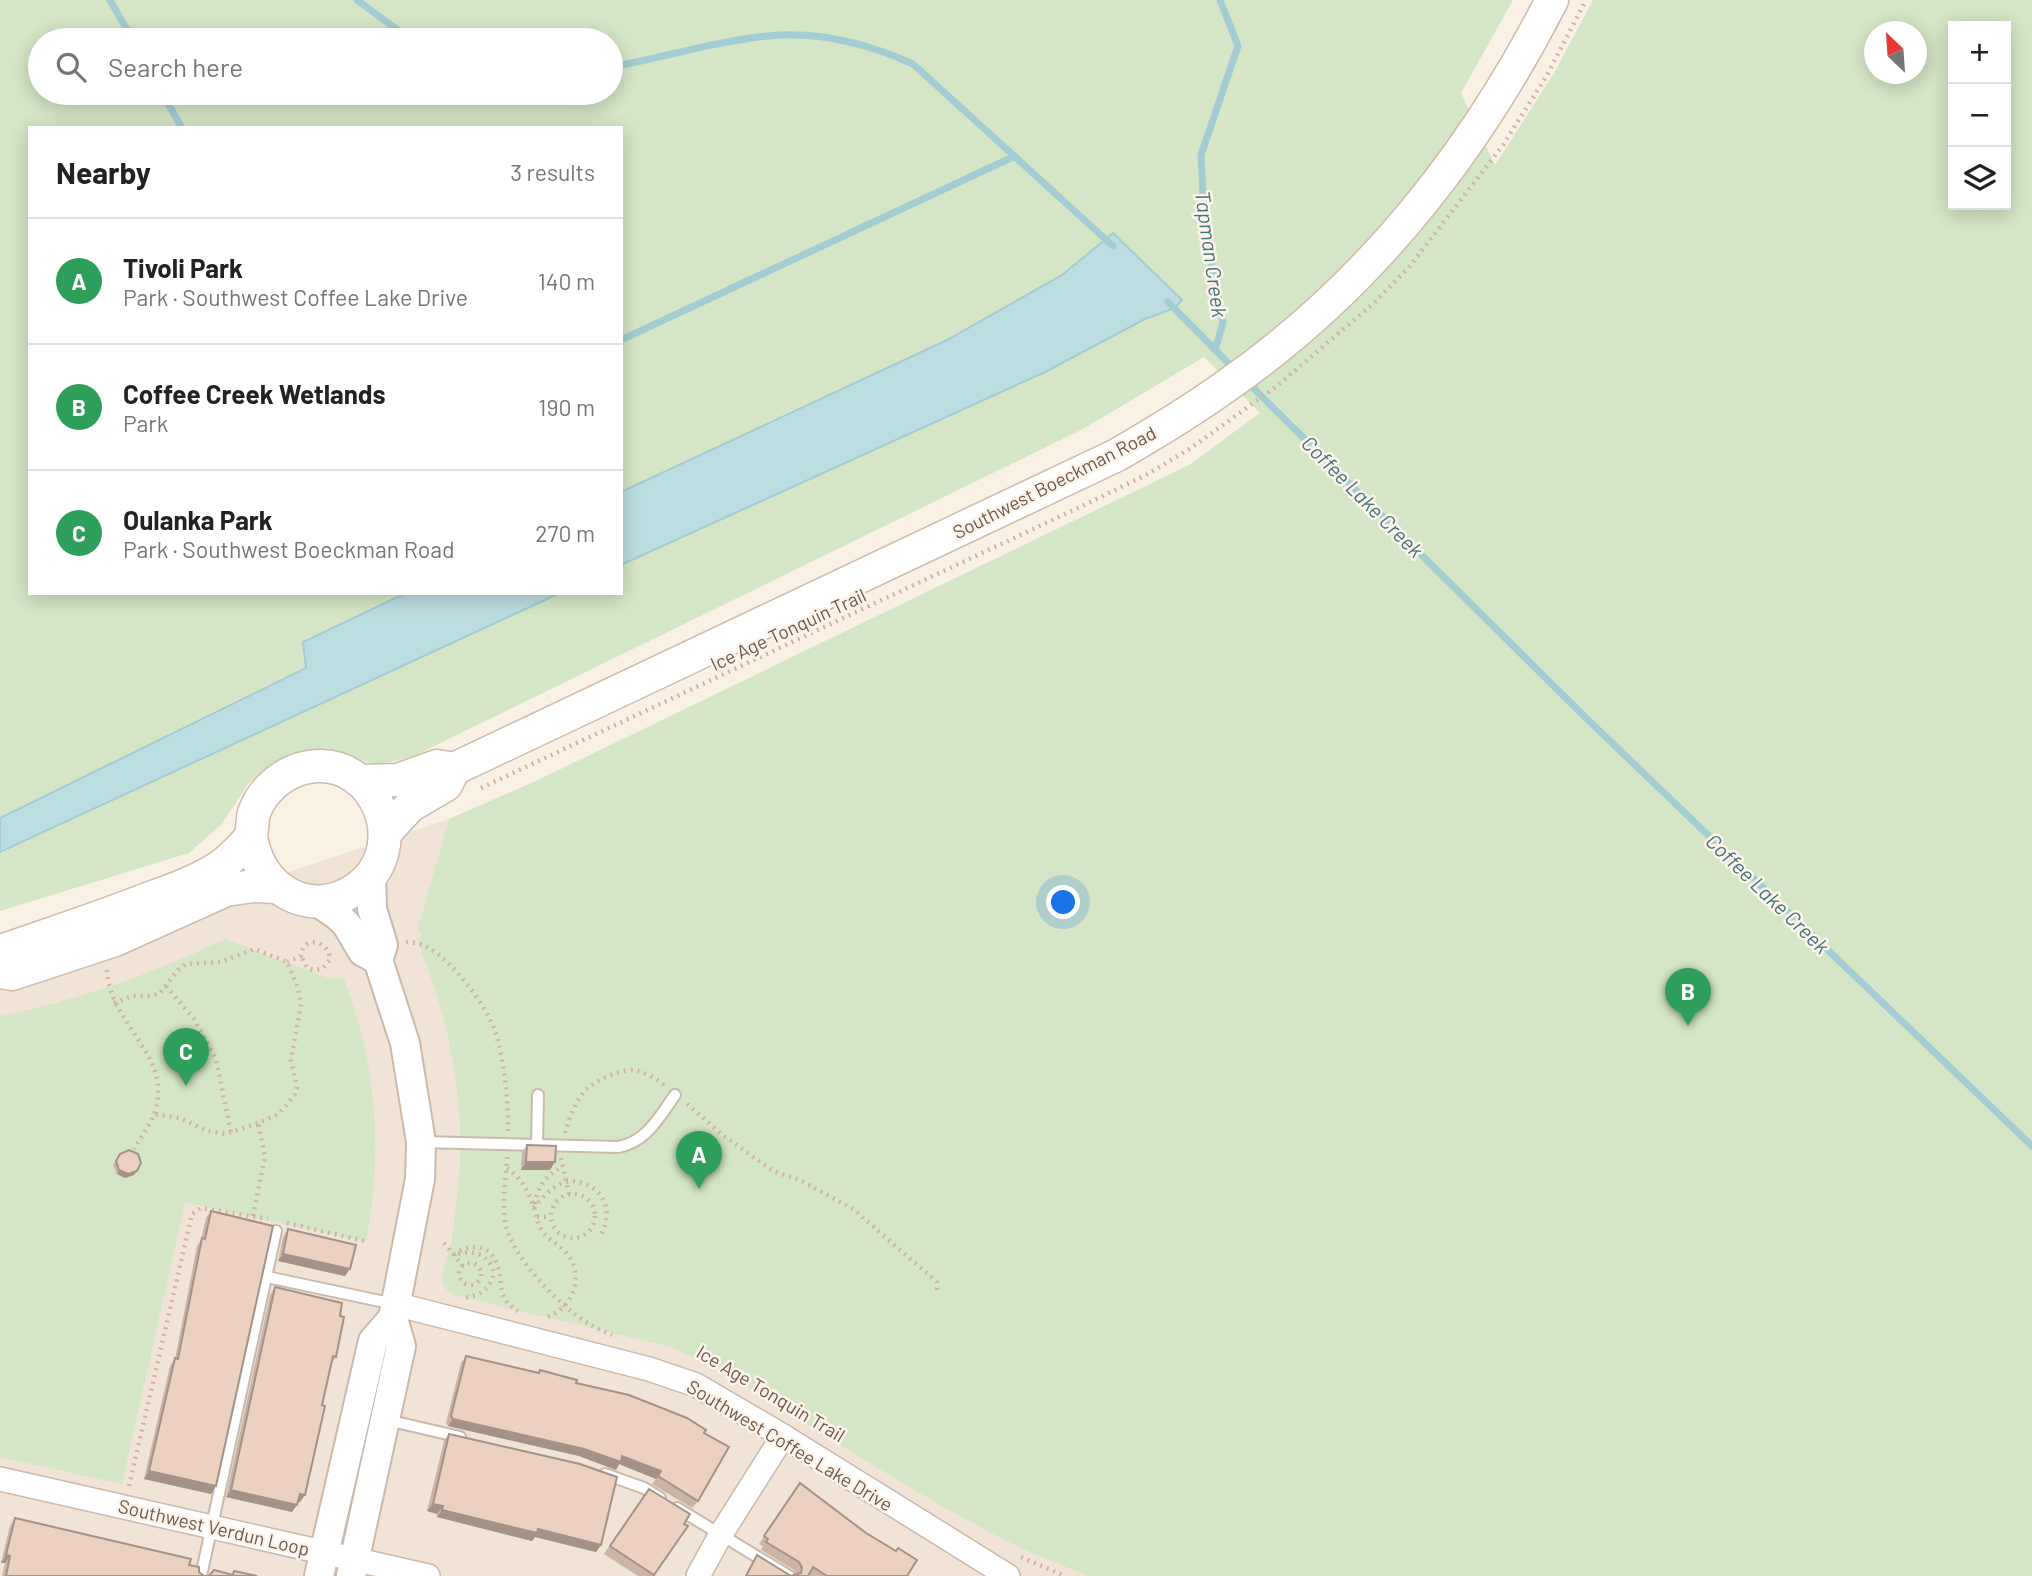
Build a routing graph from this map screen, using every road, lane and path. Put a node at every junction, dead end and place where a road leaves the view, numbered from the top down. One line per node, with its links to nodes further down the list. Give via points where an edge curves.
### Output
1 (1552, 0): 2 (main road, Southwest Boeckman Road, via 1499,97 1434,187 1355,278 1257,364 1116,455)
2 (1071, 494): 3 (main road, Southwest Boeckman Road); 4 (path, Ice Age Tonquin Trail)
3 (454, 769): 5 (main road, Southwest Boeckman Road, via 437,766 398,780); 6 (main road, Southwest Boeckman Road, via 446,785 410,806)
4 (510, 776)
5 (360, 781): 6 (main road, via 380,807); 7 (main road, Southwest Boeckman Road, via 333,768 295,771 263,795)
6 (386, 833): 8 (main road, Southwest Boeckman Road)
7 (251, 835): 9 (main road, via 257,861); 12 (main road, via 217,869)
8 (372, 875): 10 (main road, via 343,896); 14 (street, via 372,909 383,945)
9 (276, 887): 10 (main road); 17 (main road, via 226,890 84,952 12,974)
10 (316, 901): 14 (street, via 348,925 363,952)
11 (401, 941): 26 (path, via 427,947 438,955 484,1009 496,1033 503,1071)
12 (0, 955)
13 (302, 956): 13 (path, via 307,968 314,970 330,960 326,947 313,942 302,948); 15 (path)
14 (378, 960): 25 (street, via 405,1043)
15 (287, 962): 18 (path, via 247,950 220,962 186,964); 23 (path, via 301,1004 291,1060 297,1087 285,1107)
16 (107, 967): 19 (path)
17 (0, 972)
18 (166, 986): 19 (path, via 152,996 132,996); 24 (path, via 194,1019 216,1059)
19 (114, 1003): 22 (path, via 156,1073)
20 (675, 1095): 28 (lane, via 643,1138 632,1145); 28 (path, via 658,1080 634,1070 608,1076 585,1090 570,1116); 47 (path, via 773,1171 853,1209 931,1276)
21 (538, 1096): 27 (lane)
22 (154, 1114): 24 (path, via 180,1118 217,1134); 29 (path)
23 (258, 1123): 24 (path); 35 (path, via 265,1157)
24 (231, 1133)
25 (421, 1142): 26 (lane); 50 (street, via 420,1179)
26 (508, 1143): 27 (lane); 30 (path)
27 (537, 1144): 28 (lane)
28 (562, 1145): 31 (path)
29 (134, 1149)
30 (507, 1167): 34 (path, via 523,1184); 49 (path, via 504,1206 509,1237 525,1265)
31 (561, 1167): 32 (path); 34 (path, via 546,1177)
32 (565, 1182): 33 (path); 34 (path); 39 (path, via 592,1187 605,1202 607,1219)
33 (569, 1194): 37 (path, via 554,1205); 37 (path, via 584,1197 594,1208 590,1229 570,1237 557,1230)
34 (534, 1208): 36 (path)
35 (253, 1216): 40 (path); 59 (path, via 201,1208 189,1219)
36 (537, 1217): 37 (path); 49 (path, via 547,1237 572,1263 576,1279)
37 (551, 1217)
38 (276, 1231): 44 (lane)
39 (599, 1238)
40 (369, 1242)
41 (444, 1243): 42 (path)
42 (454, 1255): 43 (path); 46 (path, via 476,1252 486,1257 494,1272); 51 (path, via 464,1248 486,1249 495,1258 509,1305)
43 (463, 1266): 45 (path, via 477,1265); 45 (path, via 459,1276 466,1285 477,1284)
44 (267, 1277): 50 (lane); 60 (lane)
45 (481, 1278): 46 (path)
46 (492, 1281): 48 (path, via 482,1293)
47 (937, 1290)
48 (463, 1298)
49 (566, 1305): 52 (path, via 545,1318); 53 (path, via 586,1322)
50 (394, 1311): 54 (street, via 401,1346); 55 (street, Southwest Coffee Lake Drive, via 649,1369 695,1385); 63 (street, via 373,1341)
51 (524, 1315)
52 (533, 1318)
53 (620, 1339)
54 (384, 1419): 56 (lane); 64 (street)
55 (783, 1436): 61 (street); 65 (street, Southwest Coffee Lake Drive)
56 (477, 1441)
57 (588, 1468): 61 (lane, via 644,1488)
58 (0, 1479): 59 (street, Southwest Verdun Loop)
59 (124, 1507): 60 (street, Southwest Verdun Loop)
60 (211, 1527): 63 (street, Southwest Verdun Loop); 66 (lane)
61 (721, 1534): 68 (street); 69 (lane)
62 (1015, 1553): 71 (path)
63 (322, 1564): 64 (street, Southwest Verdun Loop)
64 (352, 1567): 67 (street, Southwest Verdun Loop)
65 (977, 1569): 70 (street, Southwest Coffee Lake Drive)
66 (201, 1576)
67 (428, 1576)
68 (698, 1576)
69 (789, 1576)
70 (1008, 1576)
71 (1065, 1576)

